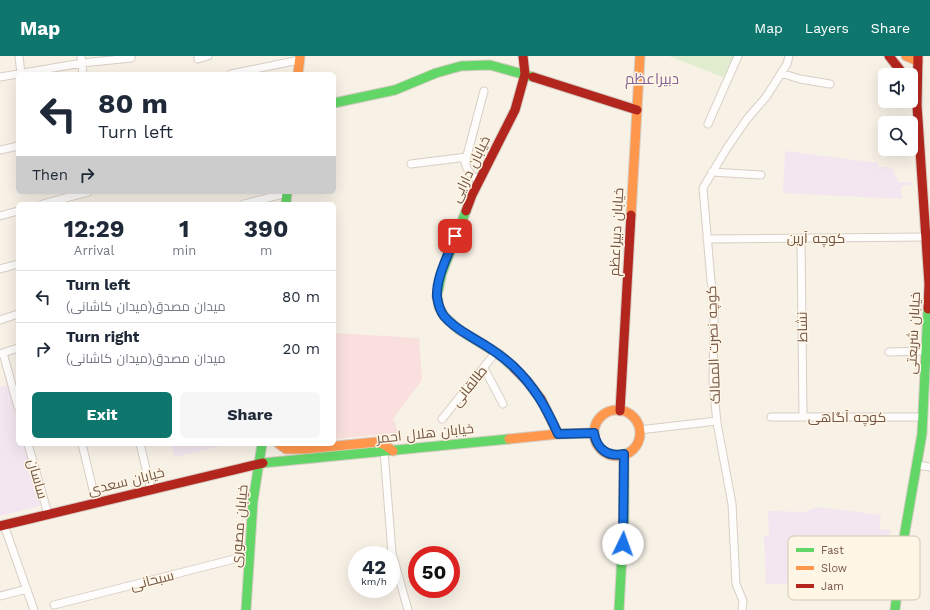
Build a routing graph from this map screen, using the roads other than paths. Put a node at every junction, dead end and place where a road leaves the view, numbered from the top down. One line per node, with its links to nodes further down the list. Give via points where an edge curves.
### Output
1 (19, 56): 15 (street)
2 (198, 56): 3 (street, via 198,59)
3 (208, 56)
4 (523, 56): 22 (main road, خیابان دارایی)
5 (640, 56): 28 (main road, خیابان دبیراعظم)
6 (738, 56): 29 (street)
7 (789, 56): 20 (street, کوچه نصرت الممالک)
8 (889, 56): 14 (main road)
9 (906, 56): 12 (main road)
10 (131, 57): 13 (street)
11 (299, 58): 18 (street); 19 (main road)
12 (918, 59)
13 (82, 60): 16 (street); 17 (street)
14 (898, 68)
15 (21, 72)
16 (26, 72)
17 (83, 72)
18 (240, 72)
19 (298, 72)
20 (781, 73): 24 (street); 34 (street, کوچه نصرت الممالک)
21 (16, 74): 23 (street)
22 (525, 74): 26 (main road, via 490,65 461,66 395,90); 28 (main road); 36 (main road, خیابان دارایی, via 515,110)
23 (0, 77)
24 (830, 84)
25 (484, 91): 32 (street)
26 (336, 103)
27 (917, 108): 37 (main road, خیابان شریعتی)
28 (637, 110): 61 (main road, خیابان دبیراعظم)
29 (708, 124)
30 (16, 146): 31 (street)
31 (0, 150)
32 (467, 157): 33 (street); 36 (street, via 467,171)
33 (411, 164)
34 (712, 172): 35 (street); 46 (street, کوچه نصرت الممالک, via 703,188)
35 (761, 175)
36 (479, 180): 54 (main road, خیابان دارایی, via 442,273 437,296 444,316 458,329)
37 (926, 191): 45 (main road, خیابان شریعتی)
38 (80, 194): 40 (street)
39 (280, 194): 41 (street)
40 (50, 202)
41 (251, 202)
42 (16, 212): 43 (street)
43 (0, 216)
44 (801, 238): 45 (street, کوچه آرین); 46 (street, کوچه آرین); 63 (street, نشاط)
45 (928, 238): 49 (main road, خیابان شریعتی)
46 (707, 239): 66 (street, کوچه نصرت الممالک, via 714,298 713,383)
47 (16, 265): 48 (street)
48 (0, 269)
49 (929, 276): 52 (main road, خیابان شریعتی)
50 (16, 315): 51 (street)
51 (0, 320)
52 (928, 346): 55 (street); 58 (main road, خیابان شریعتی)
53 (16, 349): 56 (street)
54 (496, 352): 57 (street, طالقانی); 69 (main road, خیابان دارایی, via 513,366 541,399)
55 (889, 352)
56 (2, 353): 59 (street)
57 (484, 368): 60 (street); 65 (street, طالقانی)
58 (927, 395): 64 (main road, خیابان شریعتی)
59 (16, 400)
60 (503, 404)
61 (620, 411): 67 (main road, via 633,417); 68 (main road, via 614,410 602,416)
62 (771, 417): 63 (street, کوچه آگاهی)
63 (803, 417): 64 (street, کوچه آگاهی)
64 (923, 417): 80 (main road, خیابان شریعتی)
65 (442, 419)
66 (717, 420): 67 (street); 97 (street, کوچه نصرت الممالک, via 732,504 736,584 743,602)
67 (640, 430): 78 (main road, via 635,447)
68 (594, 433): 69 (main road, خیابان هلال احمر); 78 (main road, via 599,447 604,452)
69 (558, 434): 77 (main road, خیابان هلال احمر)
70 (29, 446): 84 (street, ساسان)
71 (82, 446): 83 (street)
72 (140, 446): 82 (street)
73 (262, 446): 79 (main road, خیابان مصوری)
74 (282, 446): 75 (main road, via 286,449 299,449)
75 (332, 446)
76 (336, 446): 77 (main road, via 377,442 385,445)
77 (388, 451): 79 (main road, خیابان هلال احمر); 94 (street, via 392,553)
78 (622, 455): 95 (main road); 96 (main road, via 624,518)
79 (259, 463): 82 (main road, خیابان سعدی); 87 (main road, خیابان مصوری, via 253,501)
80 (917, 465): 81 (street); 86 (main road, خیابان شریعتی)
81 (930, 467)
82 (151, 489): 83 (main road, خیابان سعدی)
83 (96, 502): 84 (main road, خیابان سعدی)
84 (48, 514): 85 (main road, خیابان سعدی)
85 (2, 526): 88 (street)
86 (904, 536)
87 (250, 555): 91 (street, سبحانی); 93 (main road, خیابان مصوری)
88 (27, 589): 89 (street); 92 (street)
89 (0, 596)
90 (897, 600): 98 (main road, خیابان شریعتی)
91 (54, 605)
92 (34, 610)
93 (246, 610)
94 (408, 610)
95 (615, 610)
96 (619, 610)
97 (742, 610)
98 (896, 610)

